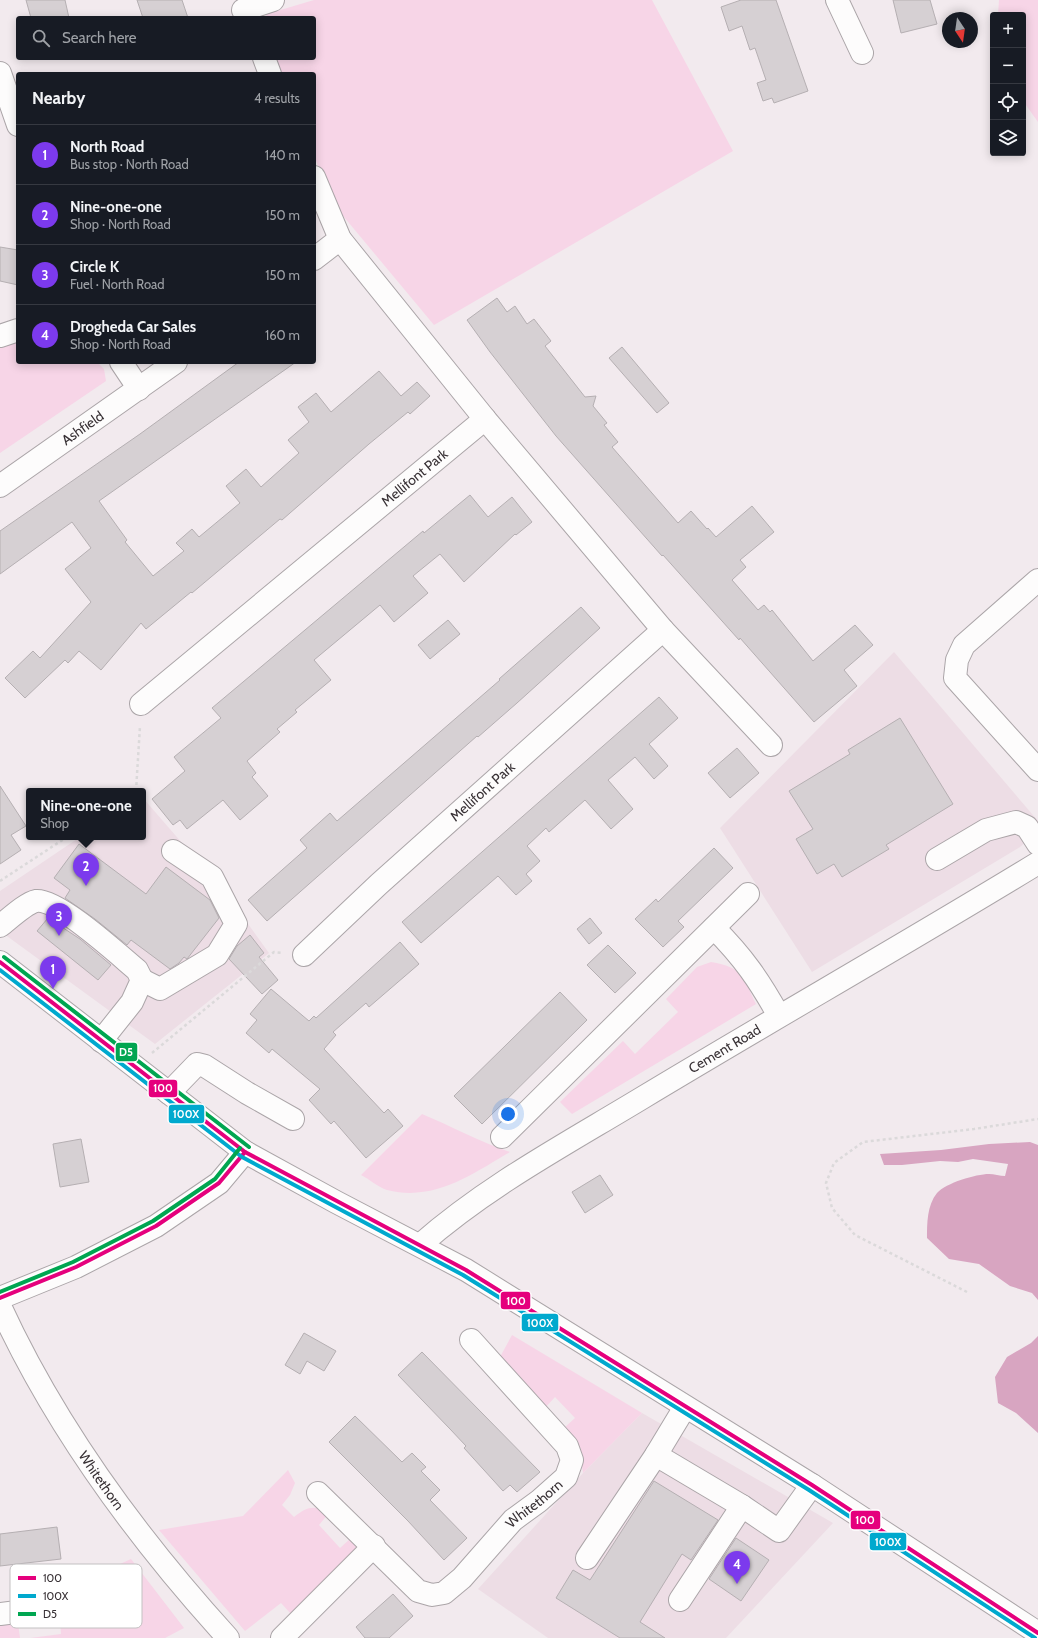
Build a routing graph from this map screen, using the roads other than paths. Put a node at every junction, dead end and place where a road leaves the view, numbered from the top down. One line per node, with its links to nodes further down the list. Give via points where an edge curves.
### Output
1 (273, 0): 3 (street)
2 (837, 0): 4 (street)
3 (243, 9)
4 (862, 52)
5 (265, 60): 6 (street)
6 (269, 72)
7 (0, 74): 8 (street)
8 (16, 119)
9 (316, 182): 10 (street)
10 (340, 239): 11 (street); 17 (street)
11 (316, 257)
12 (16, 331): 13 (street)
13 (0, 336)
14 (123, 364): 16 (street)
15 (173, 364): 16 (street)
16 (139, 389): 18 (street, Ashfield)
17 (485, 419): 20 (street); 21 (street, Mellifont Park)
18 (0, 486)
19 (1038, 580): 23 (street, via 964,645 957,660 955,678)
20 (663, 630): 22 (street); 31 (street, Mellifont Park, via 379,884)
21 (141, 704)
22 (771, 745)
23 (1038, 770)
24 (1038, 844): 26 (street, via 1027,828 1016,822 986,830)
25 (173, 851): 33 (street, via 212,877 236,924 217,955 160,989)
26 (937, 859)
27 (1038, 863): 34 (street, Cement Road)
28 (748, 894): 30 (street)
29 (0, 926): 33 (street, via 34,902 43,901 85,925 137,970)
30 (714, 928): 34 (street, via 740,955 761,983); 38 (street)
31 (304, 955)
32 (0, 962): 35 (street)
33 (142, 980): 35 (street, via 132,1002)
34 (779, 1016): 40 (street, Cement Road, via 502,1182 444,1224)
35 (101, 1041): 36 (street)
36 (169, 1093): 37 (street, via 197,1064 205,1066); 39 (street)
37 (292, 1119)
38 (502, 1137)
39 (245, 1152): 40 (street); 41 (street, via 219,1183 156,1226 76,1267)
40 (420, 1245): 44 (street, via 466,1270)
41 (0, 1298)
42 (0, 1306): 55 (street, Whitethorn, via 29,1366 78,1446 147,1543)
43 (471, 1340): 49 (street, Whitethorn, via 567,1446 572,1460 566,1477 513,1520 462,1578 444,1593 432,1595 418,1591)
44 (685, 1407): 45 (street); 46 (street)
45 (656, 1455): 48 (street); 50 (street)
46 (812, 1486): 48 (street, via 779,1531); 54 (street)
47 (318, 1493): 49 (street, Whitethorn)
48 (742, 1506): 51 (street)
49 (374, 1546): 56 (street)
50 (587, 1558)
51 (680, 1600)
52 (10, 1613): 53 (street)
53 (0, 1614)
54 (1038, 1632)
55 (228, 1638)
56 (282, 1638)

